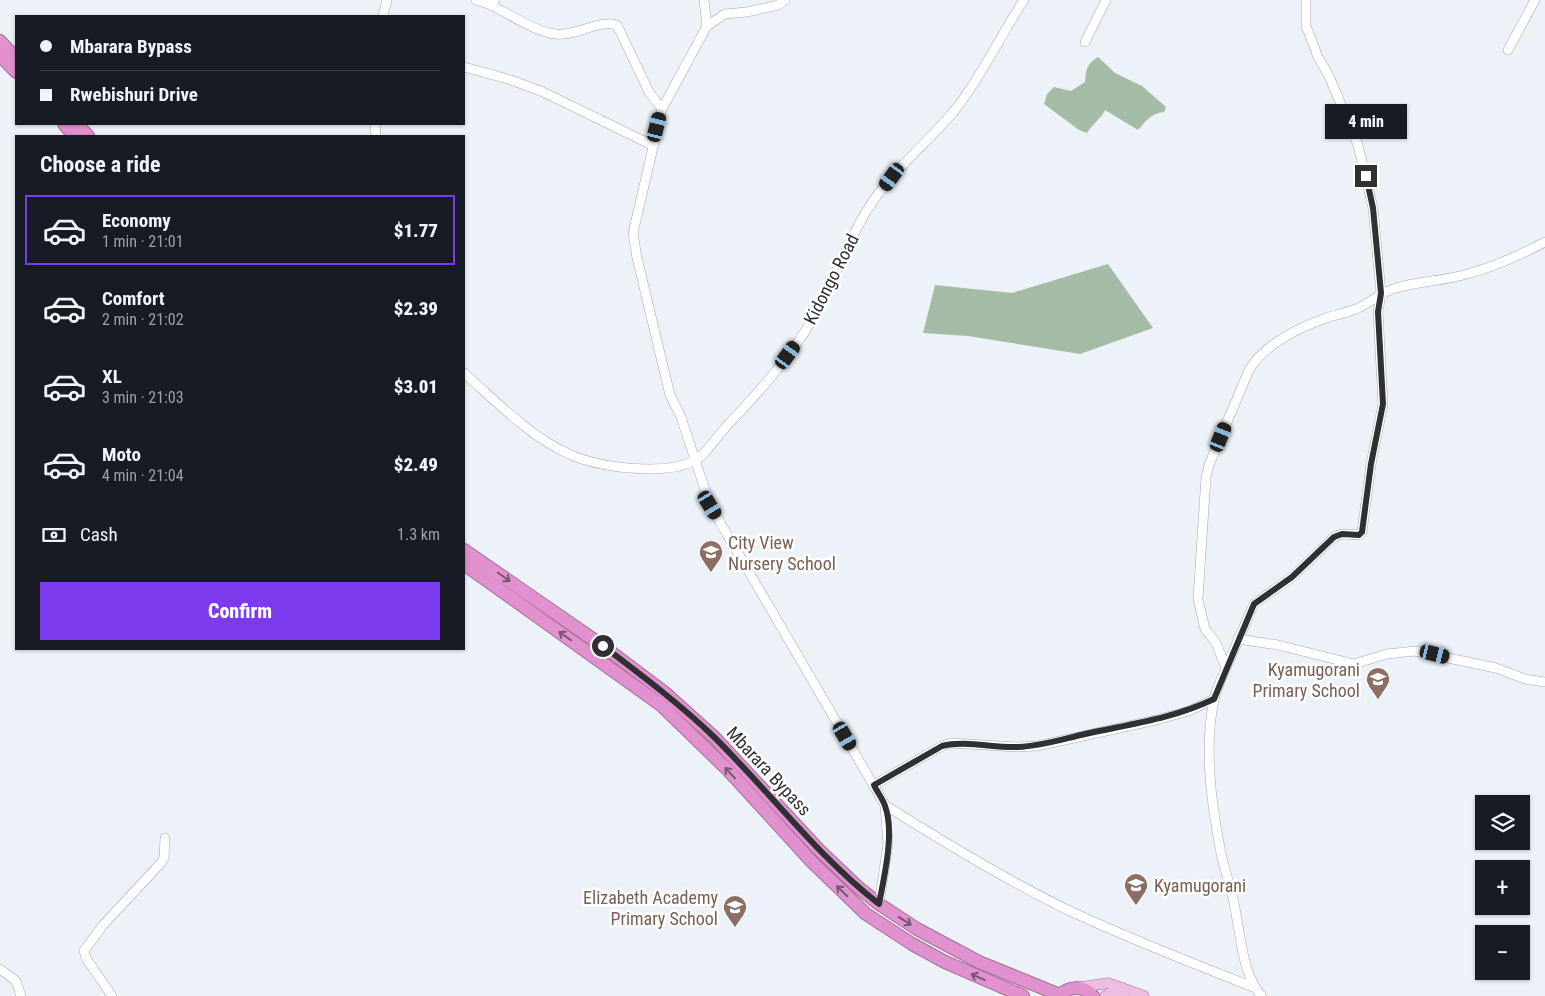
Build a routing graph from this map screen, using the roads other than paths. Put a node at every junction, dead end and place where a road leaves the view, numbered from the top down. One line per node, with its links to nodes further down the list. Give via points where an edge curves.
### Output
1 (387, 0): 10 (street)
2 (476, 0): 9 (street)
3 (704, 0): 11 (street)
4 (785, 0): 11 (street, via 770,7 725,14)
5 (1024, 0): 28 (street, Kidongo Road, via 972,87 954,111 901,164 864,215 799,339 763,387)
6 (1106, 0): 13 (street)
7 (1306, 0): 26 (street, via 1306,26 1311,40 1358,145 1373,208)
8 (1535, 0): 14 (street)
9 (493, 3): 19 (street, via 554,34 572,34 607,24 617,25 649,92)
10 (383, 15)
11 (708, 26): 19 (street)
12 (0, 41): 16 (highway)
13 (1085, 42)
14 (1508, 50)
15 (0, 55): 18 (highway)
16 (15, 57)
17 (465, 67): 24 (street, via 543,92)
18 (15, 71)
19 (662, 109): 24 (street)
20 (65, 125): 22 (highway)
21 (78, 125): 23 (highway)
22 (73, 135)
23 (87, 135)
24 (652, 145): 28 (street, via 633,233 670,395 681,417)
25 (1545, 242): 26 (street, via 1466,275)
26 (1381, 293): 31 (street, via 1378,312 1383,404 1362,532 1334,537 1292,577 1262,598 1251,609); 32 (street, via 1356,309 1304,328 1268,348 1255,360 1240,388 1206,477 1198,599 1205,629 1216,643)
27 (465, 374): 28 (street, via 552,445 578,458 612,465 670,468)
28 (694, 461): 35 (street, via 710,505)
29 (465, 551): 38 (highway, Mbarara Bypass, one-way to 38, via 664,692 714,737 819,850)
30 (465, 565): 46 (highway, Mbarara Bypass, one-way to 30, via 945,962 866,914 661,705)
31 (1238, 639): 32 (street); 33 (street, via 1278,645 1354,664 1387,654 1415,651)
32 (1226, 668): 34 (street)
33 (1545, 682)
34 (1214, 699): 35 (street, via 1189,711 1156,720 1037,746 942,746); 40 (street, via 1211,779 1220,848)
35 (874, 785): 36 (street)
36 (885, 805): 38 (street, via 888,844); 40 (street, via 1070,911)
37 (165, 838): 45 (street, via 161,863 103,925 84,952)
38 (879, 904): 43 (highway, Mbarara Bypass, one-way to 43, via 917,929 979,962)
39 (0, 969): 44 (street, via 16,980)
40 (1253, 987): 49 (street)
41 (1076, 988): 42 (main road, via 1108,983); 43 (highway); 47 (highway, via 1084,989)
42 (1141, 994): 48 (main road, via 1113,992)
43 (1059, 995)
44 (21, 996)
45 (112, 996)
46 (1023, 996)
47 (1093, 996)
48 (1106, 996)
49 (1262, 996)

